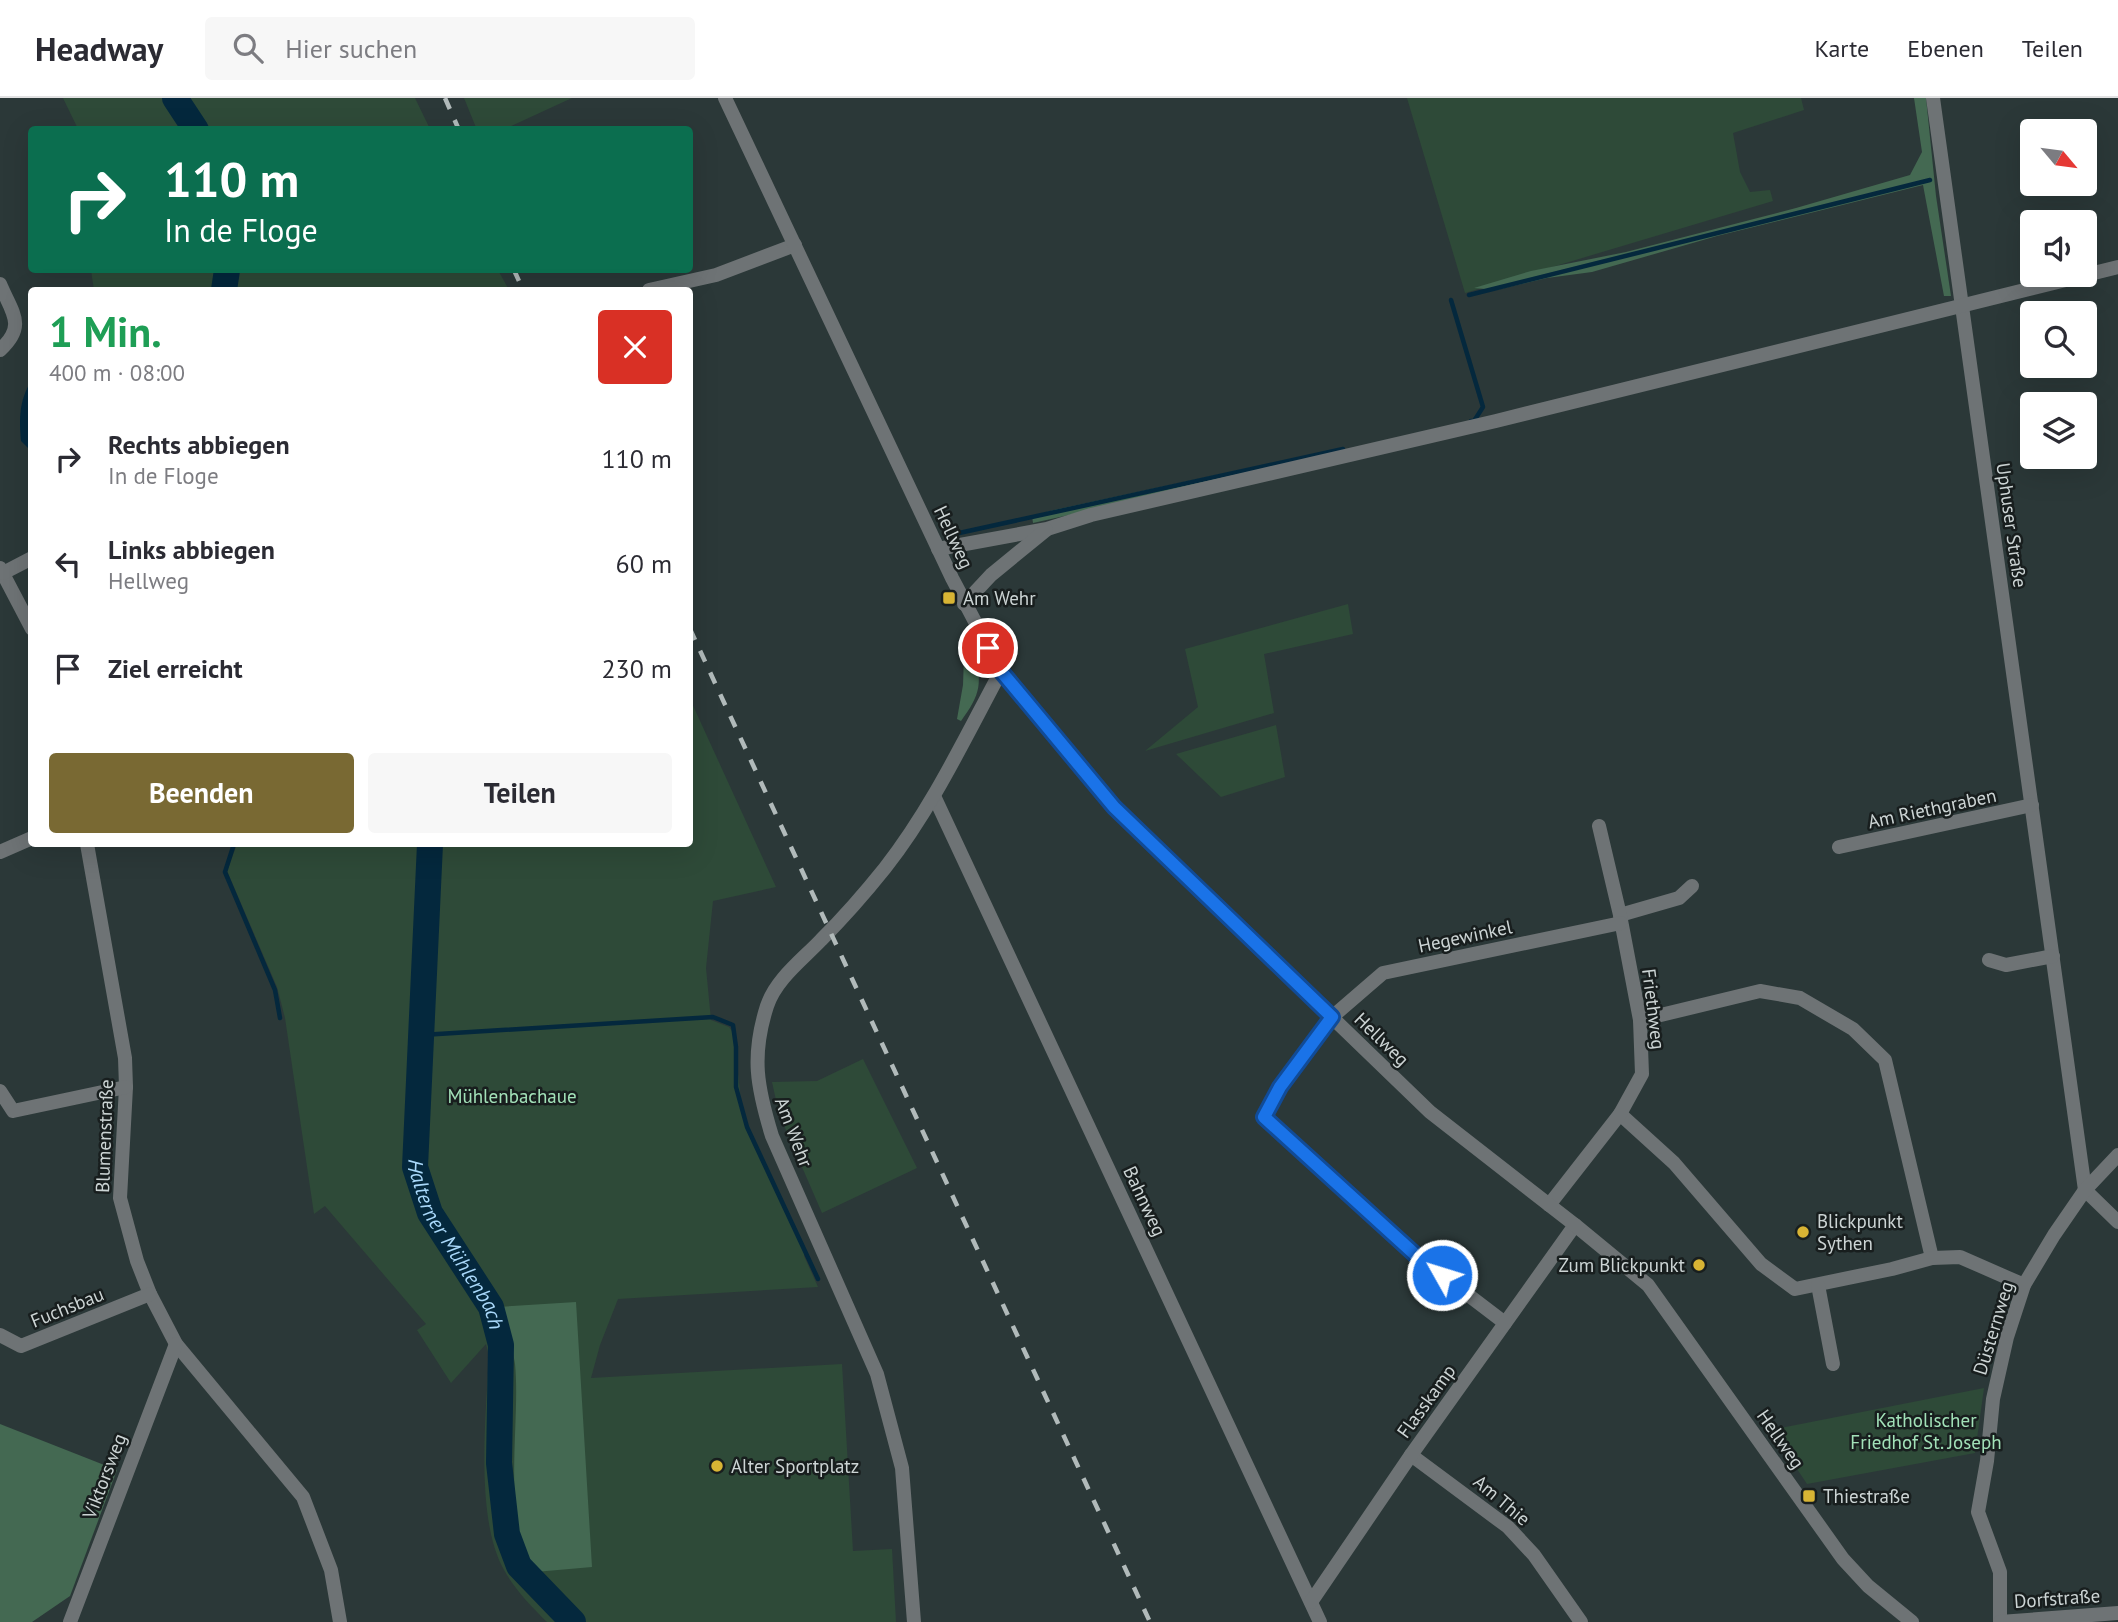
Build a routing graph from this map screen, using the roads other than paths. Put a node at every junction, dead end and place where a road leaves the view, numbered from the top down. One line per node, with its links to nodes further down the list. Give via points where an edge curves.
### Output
1 (725, 98): 3 (street, Hellweg)
2 (1933, 98): 7 (street, Uphuser Straße)
3 (795, 245): 6 (street, via 716,275); 10 (street, Hellweg)
4 (2118, 267): 7 (street)
5 (0, 284): 8 (street, via 16,323 15,334)
6 (662, 287)
7 (1962, 305): 9 (street); 17 (street, Uphuser Straße)
8 (0, 350)
9 (1047, 529): 10 (street); 13 (street)
10 (938, 549): 13 (street, Hellweg)
11 (28, 561): 12 (street)
12 (3, 579): 14 (street)
13 (964, 604): 15 (street, Hellweg)
14 (28, 622)
15 (1000, 670): 16 (street, Am Wehr); 27 (street, Hellweg, via 1114,807)
16 (934, 796): 46 (street, Bahnweg); 50 (street, Am Wehr, via 885,868 780,981 768,1004 755,1055 760,1098 772,1136 877,1374 902,1468)
17 (2032, 805): 21 (street, Am Riethgraben); 25 (street, Uphuser Straße)
18 (1599, 826): 24 (street, Friethweg)
19 (28, 840): 22 (street)
20 (88, 847): 29 (street, Blumenstraße, via 116,998)
21 (1839, 848)
22 (0, 852)
23 (1692, 886): 24 (street, via 1679,898)
24 (1621, 919): 27 (street, Hegewinkel, via 1383,973); 28 (street, Friethweg)
25 (2053, 957): 26 (street, via 2006,965); 33 (street, Uphuser Straße)
26 (1989, 960)
27 (1332, 1017): 34 (street, Hellweg, via 1430,1112); 41 (street, Hegewinkel, via 1280,1087 1264,1117 1420,1259)
28 (1640, 1020): 31 (street, Friethweg, via 1642,1074); 37 (street, via 1760,991 1800,998 1853,1029 1885,1060)
29 (126, 1087): 30 (street, via 13,1111); 40 (street, Blumenstraße, via 120,1198)
30 (0, 1091)
31 (1620, 1114): 34 (street, Friethweg); 38 (street, via 1674,1163 1761,1264 1796,1289)
32 (2118, 1155): 33 (street, Düsternweg)
33 (2085, 1190): 35 (street); 39 (street, Düsternweg)
34 (1549, 1205): 36 (street, Hellweg)
35 (2118, 1222)
36 (1575, 1225): 41 (street, Flasskamp); 53 (street, Hellweg, via 1648,1285 1843,1559)
37 (1932, 1258): 38 (street); 39 (street, via 1960,1257)
38 (1818, 1285): 44 (street)
39 (2024, 1285): 54 (street, Düsternweg, via 1993,1399 1978,1512 2000,1572)
40 (150, 1294): 42 (street, Fuchsbau, via 21,1346); 43 (street, Blumenstraße)
41 (1505, 1323): 45 (street, Flasskamp)
42 (0, 1335)
43 (176, 1344): 48 (street, Viktorsweg); 49 (street, Blumenstraße, via 303,1497 331,1570)
44 (1833, 1364)
45 (1411, 1455): 46 (street, Flasskamp); 52 (street, Am Thie, via 1508,1527 1534,1555)
46 (1311, 1602): 51 (street, Bahnweg)
47 (2118, 1613): 54 (street, Dorfstraße)
48 (70, 1622)
49 (338, 1622)
50 (914, 1622)
51 (1320, 1622)
52 (1581, 1622)
53 (1912, 1622)
54 (2000, 1622)

